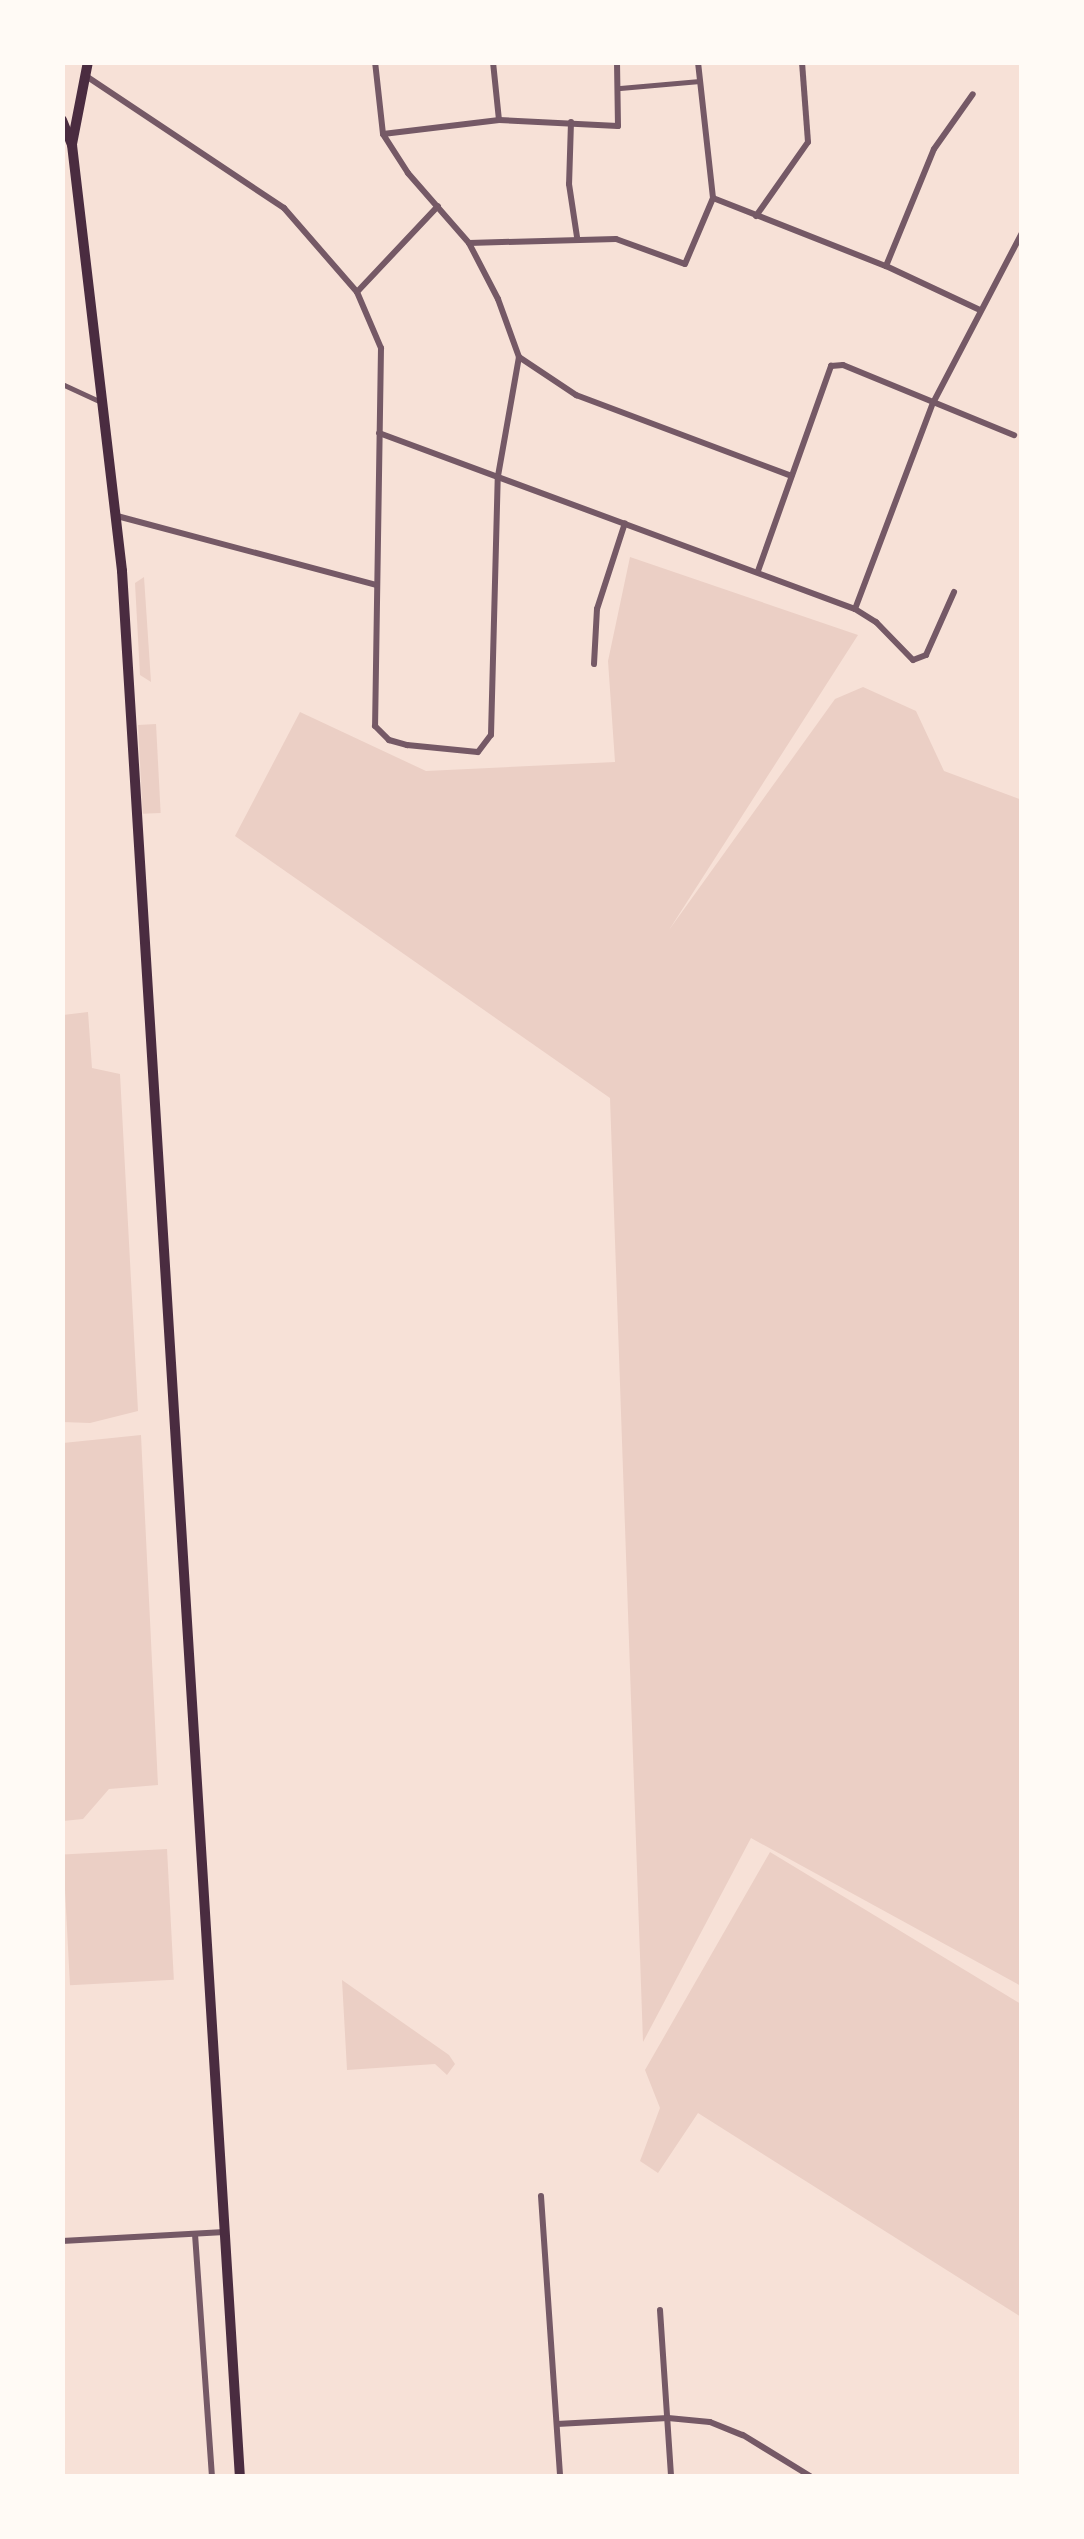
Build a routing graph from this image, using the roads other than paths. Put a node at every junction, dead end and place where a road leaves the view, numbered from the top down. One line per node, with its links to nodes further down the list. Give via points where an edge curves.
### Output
1 (88, 62): 7 (main road)
2 (375, 62): 14 (street)
3 (493, 62): 12 (street)
4 (617, 62): 9 (street)
5 (698, 62): 8 (street)
6 (802, 62): 18 (street, via 808,142)
7 (86, 76): 15 (main road); 23 (street, via 284,208)
8 (700, 81): 9 (street); 16 (street)
9 (620, 88): 13 (street, via 620,124)
10 (973, 94): 22 (street, via 934,149)
11 (62, 120): 15 (main road)
12 (499, 120): 13 (street); 14 (street)
13 (571, 122): 20 (street, via 568,184)
14 (383, 134): 17 (street)
15 (72, 145): 27 (main road)
16 (713, 198): 18 (street); 20 (street, via 682,266 625,240)
17 (438, 206): 21 (street); 23 (street)
18 (756, 216): 22 (street)
19 (1022, 233): 24 (street)
20 (577, 237): 21 (street)
21 (469, 243): 25 (street)
22 (886, 266): 24 (street)
23 (357, 292): 29 (street, via 381,342)
24 (978, 310): 28 (street)
25 (519, 357): 31 (street); 32 (street, via 586,399)
26 (62, 384): 27 (street)
27 (104, 403): 33 (main road)
28 (933, 403): 30 (street); 32 (street, via 843,365 830,367); 38 (street)
29 (380, 432): 31 (street); 36 (street)
30 (1014, 435)
31 (498, 476): 34 (street); 36 (street, via 491,735 484,750 398,743 375,726)
32 (791, 476): 35 (street)
33 (117, 516): 36 (street); 41 (main road)
34 (625, 523): 35 (street); 39 (street, via 597,609)
35 (758, 570): 38 (street)
36 (376, 585)
37 (954, 592): 38 (street, via 926,655 917,660)
38 (855, 609)
39 (594, 664)
40 (541, 2196): 46 (street)
41 (225, 2232): 42 (street); 48 (main road)
42 (195, 2234): 43 (street); 47 (street)
43 (62, 2241)
44 (660, 2310): 45 (street)
45 (668, 2418): 46 (street); 50 (street); 51 (street, via 710,2422 743,2435)
46 (557, 2424): 49 (street)
47 (212, 2476)
48 (240, 2476)
49 (560, 2476)
50 (671, 2476)
51 (810, 2476)

